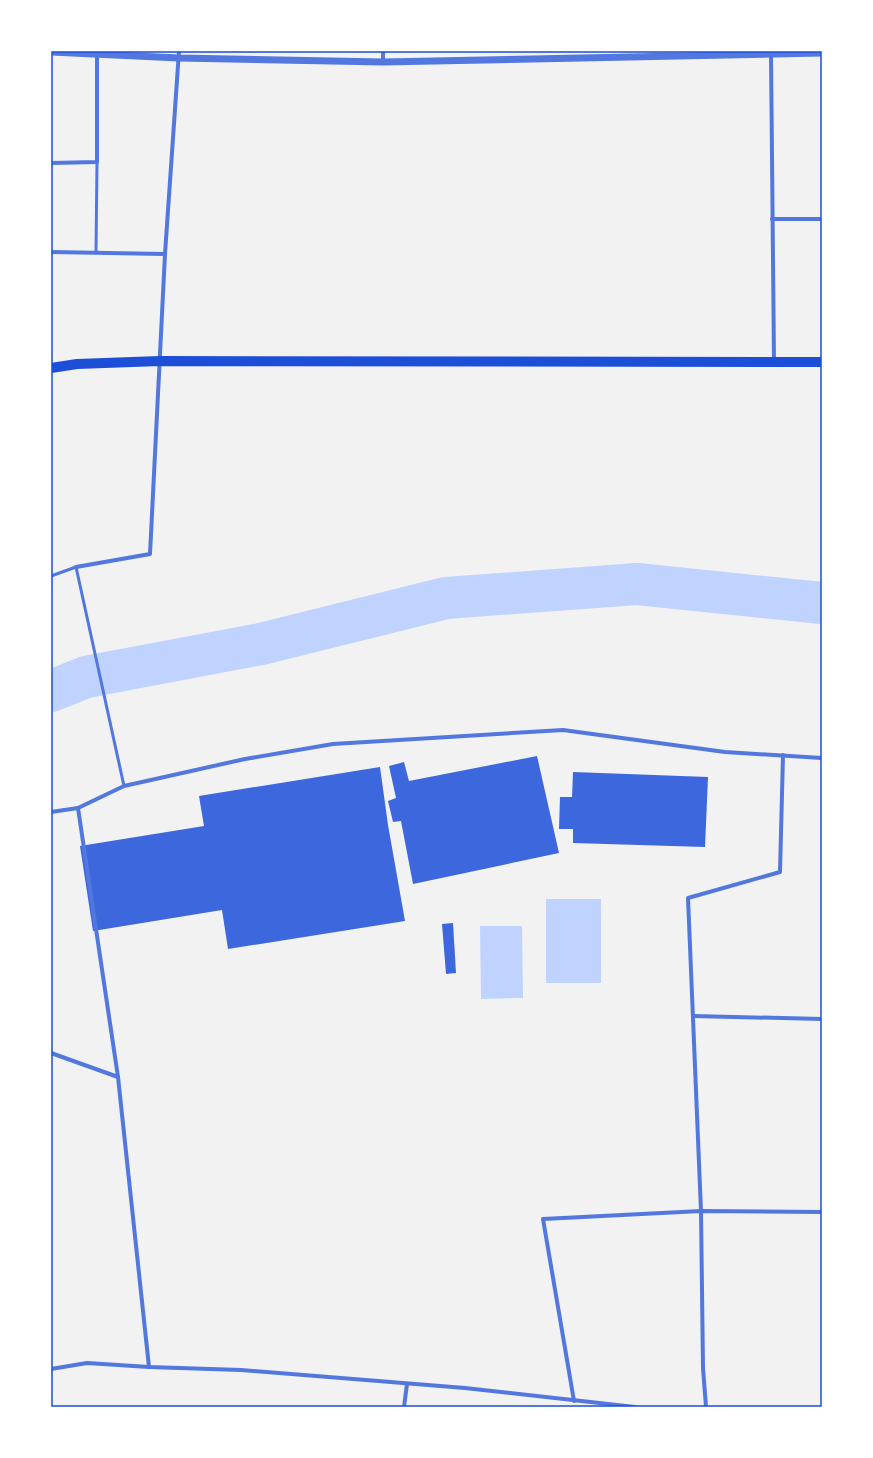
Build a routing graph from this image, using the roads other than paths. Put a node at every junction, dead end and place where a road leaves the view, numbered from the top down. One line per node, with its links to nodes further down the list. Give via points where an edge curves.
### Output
1 (383, 51): 7 (street)
2 (51, 52): 3 (street)
3 (97, 52): 6 (street); 9 (street)
4 (771, 52): 5 (street); 7 (street); 10 (street)
5 (822, 53)
6 (179, 55): 7 (street); 14 (street)
7 (383, 62)
8 (51, 162): 9 (street)
9 (97, 162): 13 (lane)
10 (772, 219): 11 (street); 16 (street)
11 (822, 219)
12 (51, 252): 13 (street)
13 (96, 252): 14 (street)
14 (165, 254): 15 (street)
15 (160, 361): 16 (main road); 18 (main road, via 77,364); 19 (street, via 150,554)
16 (774, 361): 17 (main road)
17 (822, 362)
18 (51, 368)
19 (76, 567): 20 (lane); 23 (lane)
20 (51, 576)
21 (783, 755): 22 (street); 23 (street, via 725,752 563,730 333,744 245,759); 26 (street, via 780,872 688,898)
22 (822, 758)
23 (124, 786): 24 (street)
24 (78, 808): 25 (street); 29 (street)
25 (51, 812)
26 (693, 1016): 27 (street); 30 (street)
27 (822, 1019)
28 (51, 1053): 29 (street)
29 (118, 1076): 32 (street)
30 (701, 1211): 31 (street); 35 (street, via 543,1219); 38 (street, via 703,1368)
31 (822, 1212)
32 (149, 1368): 33 (street, via 87,1363); 34 (street, via 241,1370)
33 (51, 1369)
34 (407, 1384): 35 (street); 36 (street)
35 (574, 1401): 37 (street)
36 (404, 1407)
37 (635, 1407)
38 (706, 1407)

